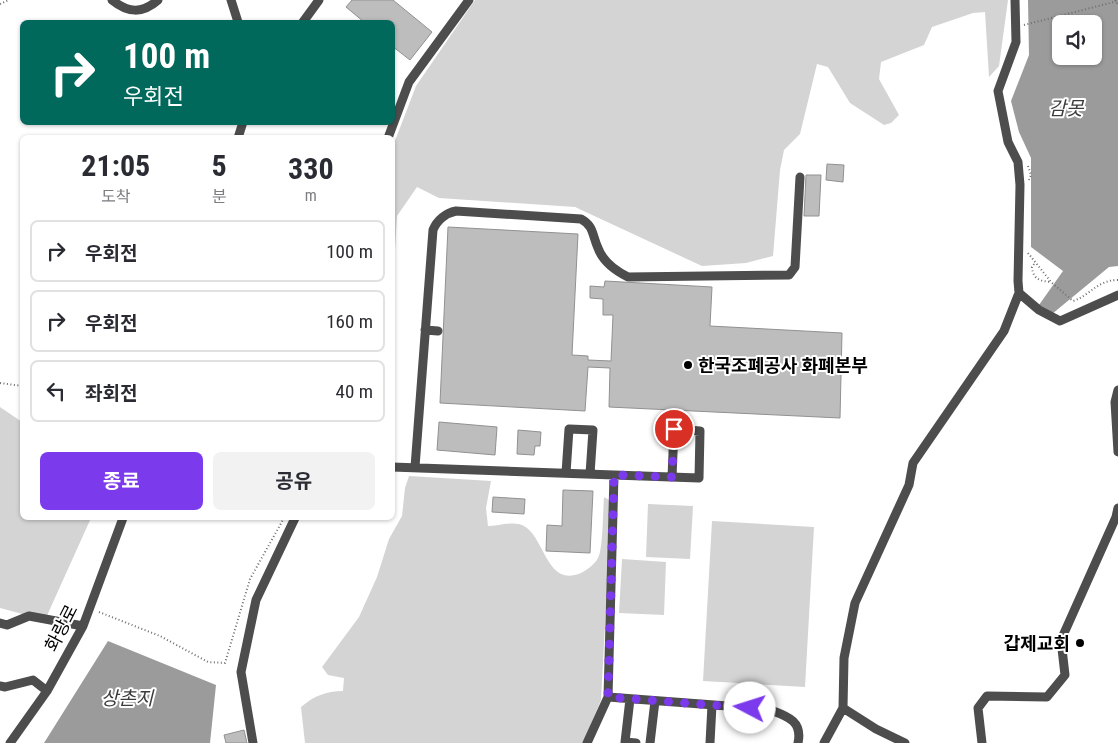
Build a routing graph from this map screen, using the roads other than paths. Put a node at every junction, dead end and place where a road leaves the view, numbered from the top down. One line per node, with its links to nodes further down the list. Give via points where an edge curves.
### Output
1 (112, 0): 2 (street, via 122,8 139,11)
2 (158, 0)
3 (231, 0): 7 (street)
4 (319, 0): 8 (street)
5 (469, 0): 9 (street, via 409,82)
6 (1015, 0): 11 (street, via 1016,42 998,91 1008,142 1018,162)
7 (237, 20)
8 (304, 20)
9 (395, 116)
10 (800, 177): 13 (street, via 795,267 789,275 628,278 604,258 589,223 581,219 448,213 433,230)
11 (1019, 293): 12 (street, via 1039,310 1060,321); 34 (street, via 1004,331 914,464 909,485 855,603 844,658)
12 (1118, 295)
13 (425, 330): 14 (street); 18 (street)
14 (438, 331)
15 (1118, 390): 16 (street, via 1115,402)
16 (1118, 452)
17 (395, 467): 18 (street)
18 (415, 468): 19 (street)
19 (566, 473): 20 (street); 20 (street, via 569,428 593,430)
20 (590, 474): 21 (street)
21 (614, 475): 22 (street); 30 (street)
22 (672, 477): 22 (street, via 699,478 700,431 674,429)
23 (1118, 508): 44 (street, via 1061,640 1065,674 1047,697 987,696 978,708)
24 (122, 520): 27 (street, 화랑로)
25 (294, 520): 36 (street, via 256,600 241,672)
26 (0, 623): 27 (street, via 7,625 29,616)
27 (83, 626): 29 (street, 화랑로)
28 (0, 686): 29 (street, via 33,680)
29 (47, 690): 35 (street, 화랑로)
30 (608, 697): 31 (street); 37 (street)
31 (630, 699): 32 (street); 38 (street, via 625,742)
32 (655, 701): 33 (street); 39 (street)
33 (712, 705): 40 (street); 41 (street, via 768,709 785,716 798,727)
34 (843, 708): 42 (street); 43 (street)
35 (10, 743)
36 (252, 743)
37 (587, 743)
38 (636, 743)
39 (650, 743)
40 (710, 743)
41 (798, 743)
42 (824, 743)
43 (905, 743)
44 (981, 743)

